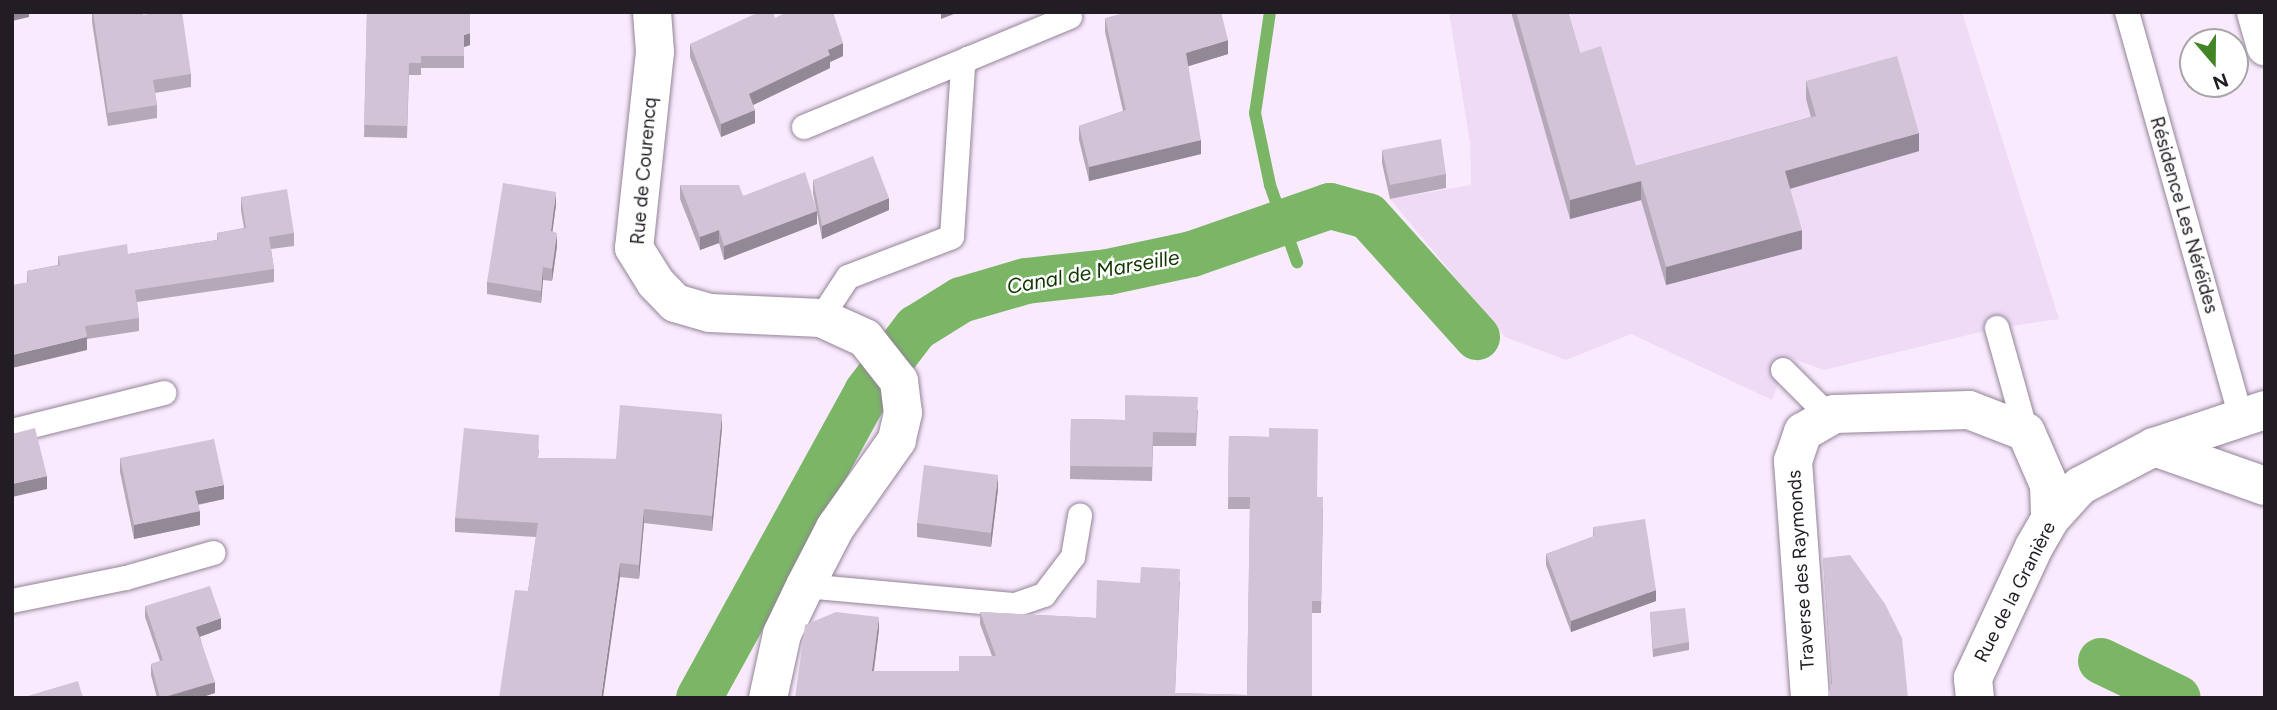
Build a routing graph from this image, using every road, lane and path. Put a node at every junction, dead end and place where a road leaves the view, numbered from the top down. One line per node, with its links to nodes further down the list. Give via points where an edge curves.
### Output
1 (652, 12): 8 (street, Rue de Courencq, via 655,52 634,248 674,303 709,313)
2 (2127, 12): 12 (lane, Résidence Les Néréïdes)
3 (2255, 12): 5 (street)
4 (1070, 17): 6 (lane)
5 (2265, 47)
6 (968, 59): 7 (lane); 8 (lane, via 963,66 952,237 848,277)
7 (804, 127)
8 (821, 318): 21 (street, Rue de Courencq, via 865,338 899,381 902,413 897,440 835,528)
9 (1997, 328): 15 (lane)
10 (1783, 370): 13 (lane)
11 (164, 393): 14 (lane)
12 (2253, 414): 16 (street, Rue de la Granière)
13 (1828, 415): 15 (street, via 1950,408); 24 (street, Traverse des Raymonds, via 1803,432 1793,461)
14 (12, 431)
15 (2025, 432): 19 (street, via 2049,485)
16 (2154, 447): 17 (street); 19 (street, Rue de la Granière, via 2080,486)
17 (2265, 486)
18 (1080, 516): 21 (lane, via 1073,556 1066,566 1044,596 1015,605)
19 (2050, 519): 25 (street, Rue de la Granière, via 1973,678)
20 (214, 553): 22 (lane, via 127,578)
21 (805, 586): 23 (street, Rue de Courencq, via 782,634)
22 (12, 601)
23 (768, 698)
24 (1810, 698)
25 (1975, 698)

